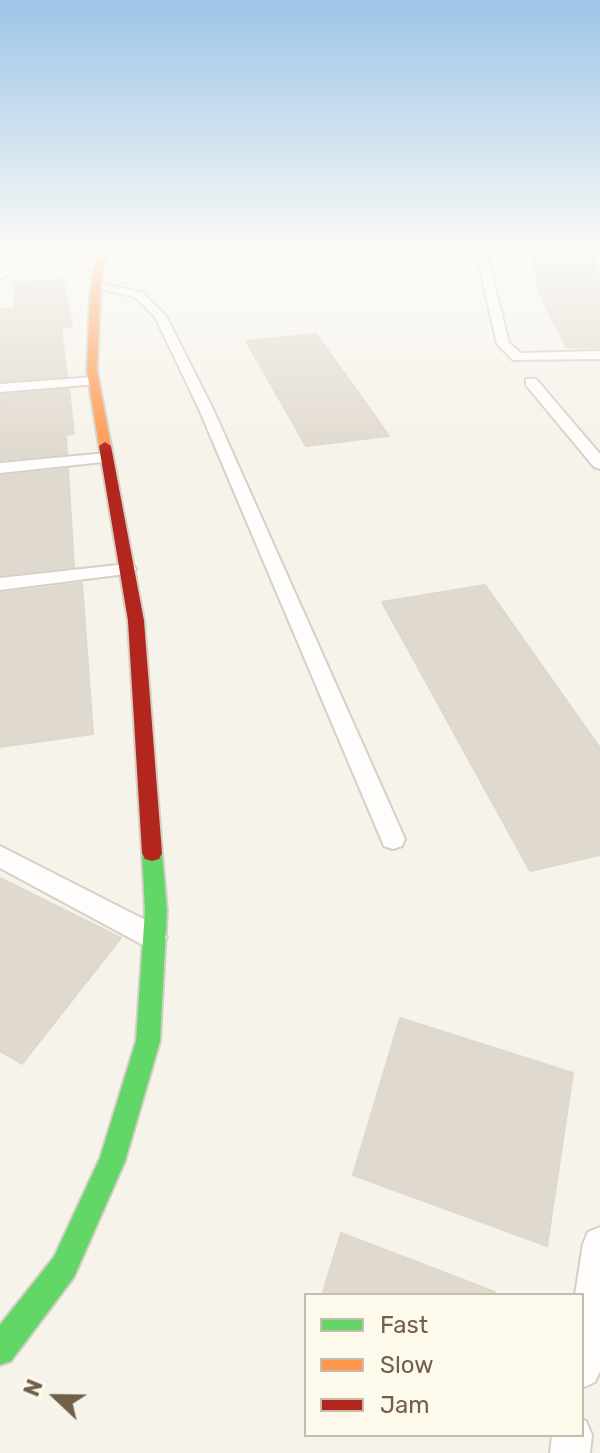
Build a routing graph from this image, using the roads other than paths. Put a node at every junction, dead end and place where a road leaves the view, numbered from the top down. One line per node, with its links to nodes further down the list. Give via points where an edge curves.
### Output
1 (95, 319): 5 (street)
2 (161, 319): 13 (lane, via 206,409)
3 (497, 319): 4 (lane, via 503,344 518,357)
4 (600, 355)
5 (93, 381): 7 (lane); 8 (street)
6 (531, 382): 9 (lane)
7 (0, 388)
8 (107, 458): 10 (lane); 11 (street)
9 (600, 464)
10 (0, 468)
11 (127, 569): 12 (lane); 15 (street, via 136,621)
12 (0, 584)
13 (393, 839)
14 (0, 856): 15 (lane)
15 (154, 938): 17 (street, via 148,1041 112,1161 64,1267)
16 (600, 1244): 18 (lane)
17 (0, 1350)
18 (584, 1355)

